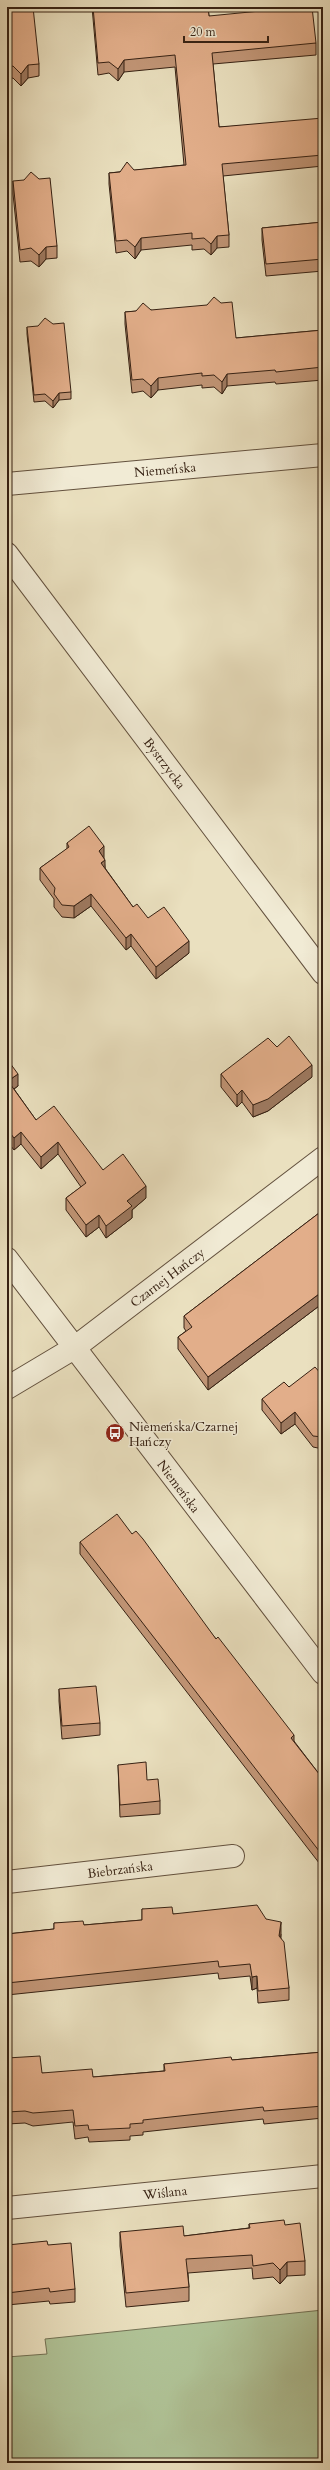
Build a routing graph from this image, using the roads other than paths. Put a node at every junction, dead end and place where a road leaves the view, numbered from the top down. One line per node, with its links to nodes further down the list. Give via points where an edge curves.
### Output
1 (323, 455): 2 (street, Niemeńska)
2 (7, 484)
3 (7, 554): 4 (street, Bystrzycka)
4 (323, 973)
5 (323, 1158): 7 (street, Czarnej Hańczy)
6 (7, 1259): 7 (street, Niemeńska)
7 (74, 1348): 8 (street, Czarnej Hańczy); 9 (street, Niemeńska)
8 (7, 1388)
9 (323, 1673)
10 (233, 1856): 11 (street, Biebrzańska)
11 (7, 1882)
12 (323, 2176): 13 (street, Wiślana)
13 (7, 2208)

